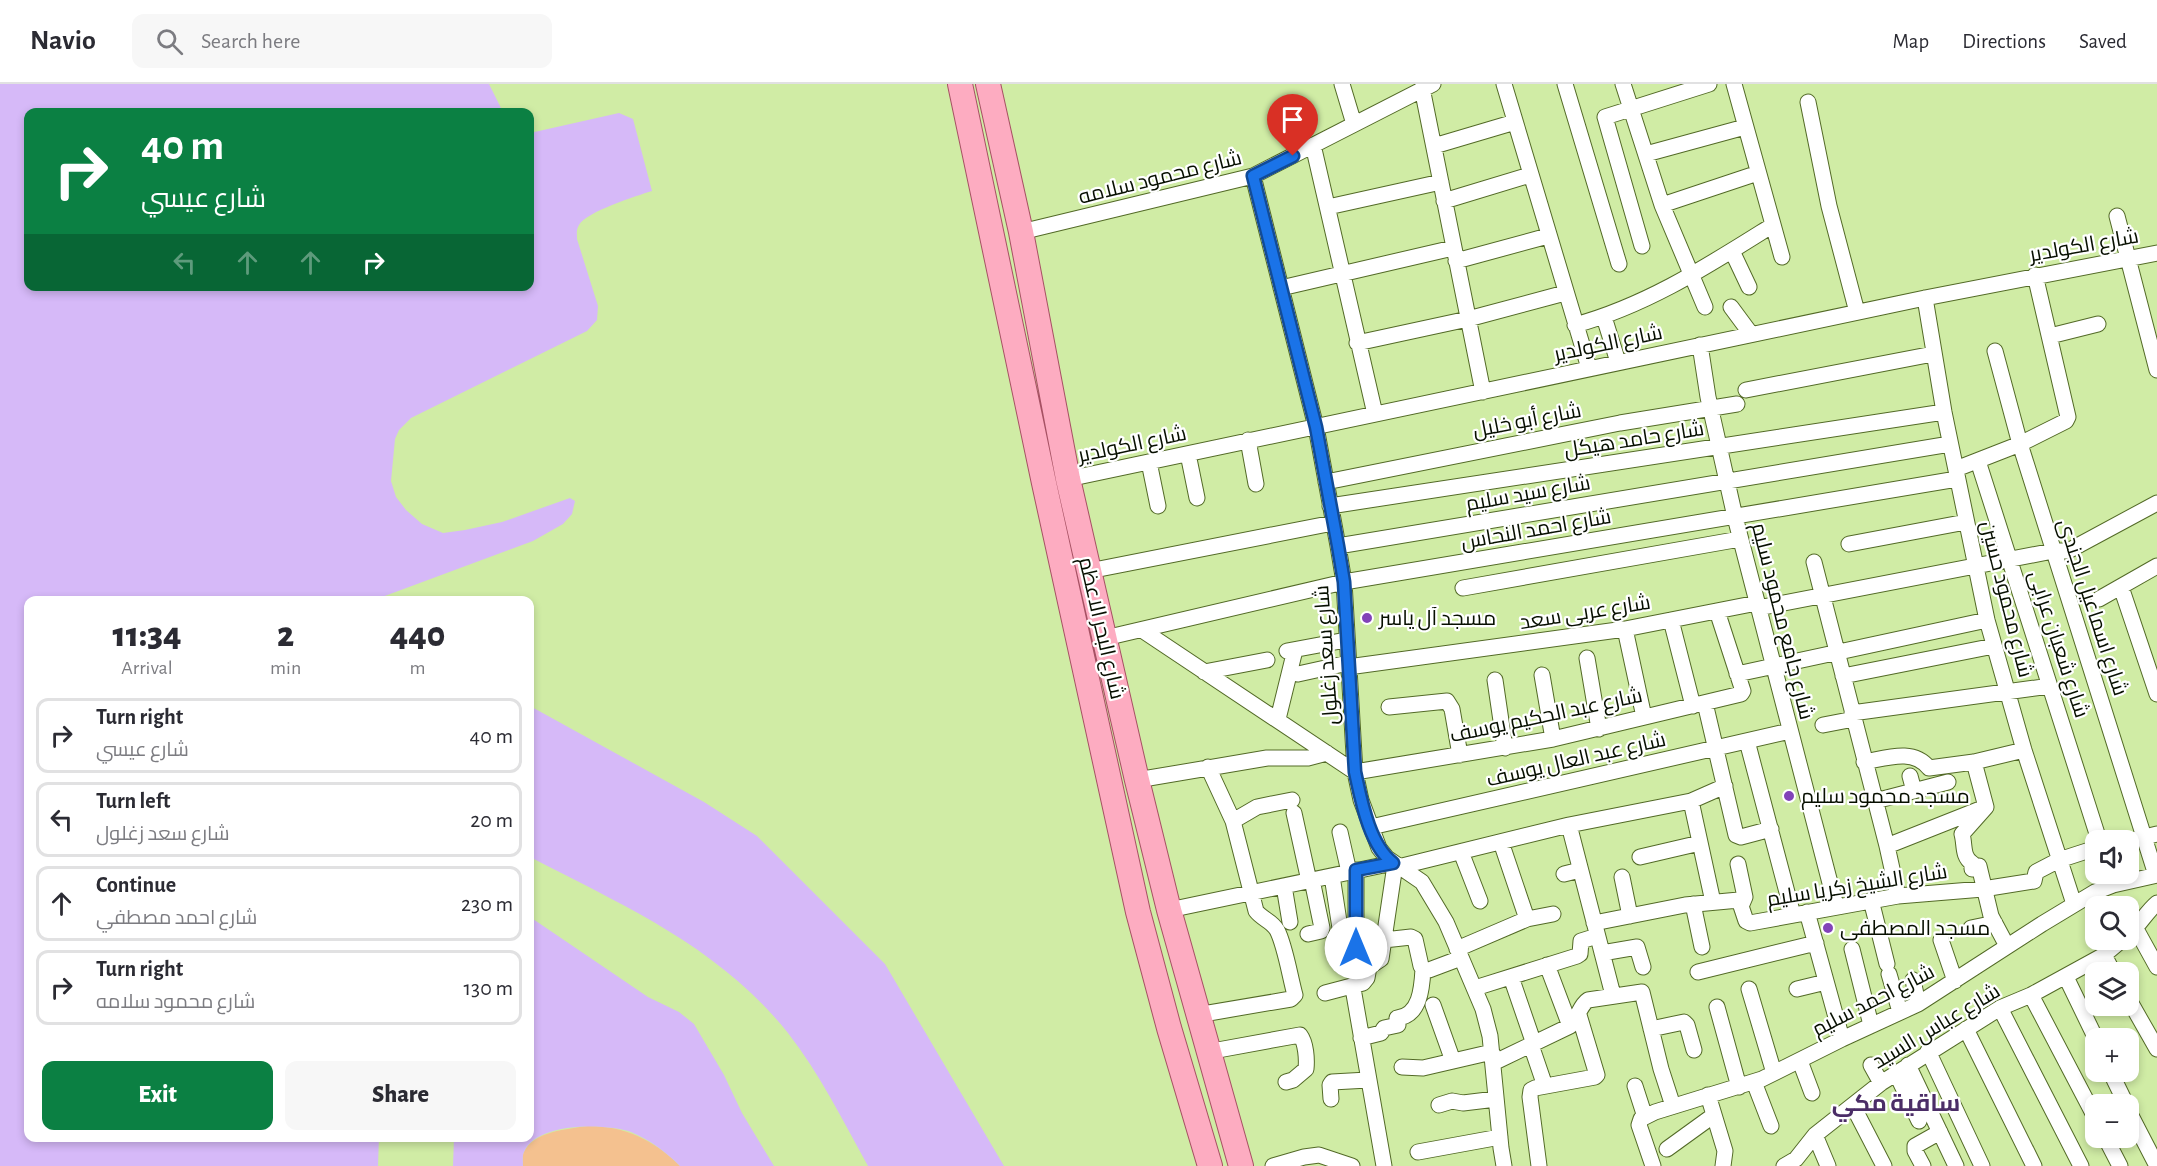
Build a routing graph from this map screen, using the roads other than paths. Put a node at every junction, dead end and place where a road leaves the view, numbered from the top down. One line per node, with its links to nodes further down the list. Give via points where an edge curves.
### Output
1 (960, 84): 283 (main road, شارع البحر الاعظم, via 1138,912)
2 (988, 84): 27 (main road, شارع البحر الاعظم)
3 (1342, 84): 13 (street)
4 (1504, 84): 12 (street)
5 (1565, 84): 35 (street)
6 (1623, 84): 11 (street)
7 (1709, 84): 11 (street)
8 (1734, 84): 14 (street)
9 (1428, 86): 13 (street, شارع محمود سلامه); 16 (street)
10 (1808, 102): 45 (street, via 1829,206)
11 (1632, 108): 17 (street); 29 (street, via 1605,119)
12 (1515, 122): 16 (street); 19 (street)
13 (1354, 124): 15 (street, شارع محمود سلامه)
14 (1745, 127): 17 (street); 18 (street)
15 (1313, 145): 20 (street, شارع محمود سلامه); 24 (street)
16 (1434, 146): 21 (street)
17 (1646, 154): 23 (street)
18 (1758, 172): 23 (street); 26 (street)
19 (1530, 175): 22 (street); 28 (street)
20 (1253, 176): 27 (street, شارع محمود سلامه); 40 (street, شارع سعد زغلول)
21 (1441, 182): 22 (street); 24 (street)
22 (1444, 201): 32 (street)
23 (1662, 205): 37 (street)
24 (1328, 207): 36 (street)
25 (2117, 216): 34 (street)
26 (1773, 225): 30 (street); 33 (street)
27 (1021, 232): 74 (main road, شارع البحر الاعظم)
28 (1548, 236): 32 (street); 41 (street)
29 (1642, 246)
30 (1732, 250): 37 (street); 39 (street)
31 (2157, 253): 34 (street, شارع الكولدير)
32 (1455, 255): 36 (street); 47 (street)
33 (1782, 257)
34 (2128, 258): 38 (street, شارع الكولدير); 58 (street)
35 (1619, 264)
36 (1342, 275): 40 (street); 52 (street)
37 (1690, 275): 43 (street); 46 (street, via 1646,300)
38 (2035, 275): 42 (street, شارع الكولدير); 51 (street)
39 (1749, 287)
40 (1281, 288): 65 (street, شارع سعد زغلول)
41 (1565, 293): 47 (street); 49 (street)
42 (1925, 298): 45 (street, شارع الكولدير); 55 (street, شارع محمود حسين)
43 (1705, 307)
44 (1731, 307): 50 (street)
45 (1857, 312): 50 (street, شارع الكولدير)
46 (1604, 317): 49 (street); 56 (street)
47 (1468, 319): 52 (street); 60 (street)
48 (2098, 324): 51 (street)
49 (1575, 325): 57 (street)
50 (1751, 334): 53 (street, شارع الكولدير)
51 (2050, 336): 68 (street, شارع احمد النحاس, via 2066,421)
52 (1358, 343): 64 (street)
53 (1700, 345): 56 (street, شارع الكولدير); 62 (street, شارع جامع محمود سليم)
54 (1995, 351): 68 (street, شارع اسماعيل الجندى)
55 (1933, 354): 59 (street); 63 (street, شارع محمود حسين)
56 (1618, 362): 57 (street, شارع الكولدير)
57 (1589, 368): 60 (street, شارع الكولدير)
58 (2157, 370)
59 (1746, 390)
60 (1483, 392): 64 (street, شارع الكولدير)
61 (1737, 404): 62 (street, شارع أبو خليل)
62 (1710, 409): 69 (street, شارع جامع محمود سليم); 76 (street, شارع أبو خليل, via 1620,423)
63 (1944, 412): 67 (street, شارع محمود حسين); 69 (street, شارع حامد هيكل)
64 (1375, 414): 65 (street, شارع الكولدير)
65 (1316, 427): 66 (street, شارع الكولدير); 76 (street, شارع سعد زغلول)
66 (1248, 440): 70 (street, شارع الكولدير); 77 (street)
67 (1950, 444): 73 (street, شارع محمود حسين); 75 (street, شارع سيد سليم)
68 (2020, 444): 71 (street, شارع احمد النحاس); 88 (street, شارع اسماعيل الجندى)
69 (1720, 447): 75 (street, شارع جامع محمود سليم); 81 (street, شارع حامد هيكل)
70 (1188, 454): 72 (street, شارع الكولدير); 78 (street)
71 (1978, 461): 73 (street, شارع احمد النحاس); 89 (street, شارع شعبان عرابى)
72 (1149, 462): 74 (street, شارع الكولدير); 80 (street)
73 (1956, 474): 82 (street, شارع احمد النحاس); 83 (street, شارع محمود حسين)
74 (1068, 478): 93 (main road, شارع البحر الاعظم)
75 (1726, 480): 82 (street, شارع جامع محمود سليم); 87 (street, شارع سيد سليم)
76 (1326, 482): 81 (street, شارع سعد زغلول)
77 (1256, 484)
78 (1197, 498)
79 (2157, 503): 88 (street, شارع عربى سعد, via 2068,551)
80 (1158, 506)
81 (1330, 506): 84 (street, شارع سعد زغلول)
82 (1735, 517): 85 (street, شارع جامع محمود سليم); 94 (street, شارع احمد النحاس)
83 (1966, 522): 86 (street); 92 (street, شارع محمود حسين)
84 (1333, 523): 87 (street, شارع سعد زغلول); 93 (street)
85 (1740, 538): 96 (street); 99 (street, شارع جامع محمود سليم)
86 (1849, 544)
87 (1338, 546): 94 (street, شارع سعد زغلول)
88 (2052, 552): 89 (street, شارع عربى سعد); 155 (street, شارع اسماعيل الجندى)
89 (2010, 560): 92 (street, شارع عربى سعد); 119 (street, شارع شعبان عرابى)
90 (1814, 562): 97 (street)
91 (2157, 566): 95 (street)
92 (1975, 568): 97 (street, شارع عربى سعد); 102 (street, شارع محمود حسين)
93 (1089, 572): 105 (main road, شارع البحر الاعظم)
94 (1344, 582): 104 (street, شارع احمد النحاس); 106 (street, شارع سعد زغلول)
95 (2121, 587): 98 (street); 121 (street)
96 (1464, 588)
97 (1822, 596): 99 (street, شارع عربى سعد); 108 (street)
98 (2099, 599)
99 (1758, 606): 100 (street, شارع عربى سعد); 112 (street, شارع جامع محمود سليم)
100 (1717, 611): 101 (street, شارع عربى سعد); 115 (street)
101 (1671, 620): 103 (street, شارع عربى سعد); 122 (street)
102 (1987, 620): 107 (street, شارع محمود حسين); 108 (street)
103 (1625, 629): 111 (street, شارع عربى سعد); 125 (street)
104 (1142, 630): 105 (street, شارع احمد النحاس); 113 (street)
105 (1105, 638): 142 (main road, شارع البحر الاعظم)
106 (1346, 640): 111 (street, شارع سعد زغلول); 126 (street, via 1290,650)
107 (1994, 646): 117 (street); 120 (street, شارع محمود حسين)
108 (1837, 652): 112 (street); 117 (street)
109 (1587, 658): 128 (street)
110 (1267, 660): 113 (street)
111 (1348, 665): 114 (street, شارع عربى سعد); 140 (street, شارع سعد زغلول)
112 (1773, 666): 115 (street); 129 (street, شارع جامع محمود سليم)
113 (1204, 672): 126 (street)
114 (1298, 674)
115 (1737, 674): 122 (street, شارع عبد الحكيم يوسف, via 1743,693)
116 (1542, 675): 130 (street)
117 (1843, 676): 124 (street)
118 (1495, 680): 132 (street)
119 (2050, 686): 120 (street); 153 (street, شارع شعبان عرابى)
120 (2007, 690): 124 (street); 134 (street, شارع محمود حسين)
121 (2157, 693)
122 (1699, 705): 125 (street, شارع عبد الحكيم يوسف); 133 (street)
123 (1389, 707): 136 (street, via 1447,701 1452,708)
124 (1853, 716): 127 (street); 137 (street)
125 (1644, 717): 128 (street, شارع عبد الحكيم يوسف)
126 (1278, 720): 135 (street)
127 (1823, 725)
128 (1599, 729): 130 (street, شارع عبد الحكيم يوسف)
129 (1790, 731): 131 (street, شارع عبد العال يوسف); 185 (street, شارع جامع محمود سليم)
130 (1553, 739): 132 (street, شارع عبد الحكيم يوسف)
131 (1747, 741): 133 (street, شارع عبد العال يوسف); 152 (street)
132 (1504, 748): 136 (street, شارع عبد الحكيم يوسف)
133 (1716, 748): 144 (street); 151 (street, شارع عبد العال يوسف)
134 (2024, 750): 138 (street); 162 (street, شارع محمود حسين)
135 (1327, 753): 139 (street); 140 (street)
136 (1460, 755): 140 (street, شارع عبد الحكيم يوسف)
137 (1864, 762): 138 (street, via 1908,755 1922,760 1929,768); 147 (street)
138 (1974, 762): 148 (street)
139 (1208, 767): 142 (street); 149 (street)
140 (1355, 772): 151 (street, شارع سعد زغلول)
141 (1910, 776): 145 (street)
142 (1137, 780): 186 (main road, شارع البحر الاعظم)
143 (1948, 782): 145 (street)
144 (1725, 786): 146 (street); 152 (street, via 1736,835)
145 (1914, 791): 147 (street)
146 (1690, 801): 150 (street); 157 (street)
147 (1875, 801): 158 (street)
148 (1986, 807): 158 (street); 175 (street, via 1962,834 1967,860 1972,869 1979,866)
149 (1233, 821): 172 (street, via 1257,807 1293,806); 176 (street)
150 (1569, 825): 156 (street); 165 (street)
151 (1371, 827): 164 (street, شارع سعد زغلول, via 1379,848)
152 (1771, 829): 187 (street)
153 (2096, 830)
154 (1340, 832): 166 (street)
155 (2151, 836): 168 (street, شارع اسماعيل الجندى)
156 (1501, 842): 159 (street); 190 (street)
157 (1700, 843): 161 (street); 180 (street)
158 (1887, 846): 177 (street)
159 (1461, 852): 164 (street); 179 (street)
160 (2085, 852): 162 (street, شارع الشيخ زكريا سليم)
161 (1640, 857)
162 (2059, 860): 175 (street, شارع الشيخ زكريا سليم, via 2036,872 2034,881); 184 (street, شارع محمود حسين)
163 (1738, 864): 183 (street, via 1745,897)
164 (1395, 865): 166 (street); 198 (street); 208 (street, شارع سعد زغلول, via 1422,882 1446,922)
165 (1580, 870): 167 (street); 196 (street)
166 (1353, 871): 169 (street); 206 (street, via 1356,954)
167 (1564, 874)
168 (2157, 875): 171 (street, شارع احمد سليم)
169 (1332, 876): 172 (street); 194 (street)
170 (1622, 877): 189 (street)
171 (2139, 877)
172 (1311, 880): 174 (street); 197 (street, via 1322,928)
173 (2105, 884): 184 (street, شارع احمد سليم)
174 (1284, 886): 176 (street); 191 (street)
175 (1983, 889): 177 (street, شارع الشيخ زكريا سليم); 192 (street)
176 (1251, 893): 186 (street); 233 (street, via 1260,917 1278,932 1294,998)
177 (1898, 896): 178 (street, شارع الشيخ زكريا سليم)
178 (1871, 900): 185 (street, شارع الشيخ زكريا سليم); 232 (street)
179 (1480, 901)
180 (1713, 902): 182 (street, شارع الشيخ زكريا سليم); 183 (street, شارع الشيخ زكريا سليم, via 1739,900)
181 (2157, 903): 193 (street)
182 (1693, 904): 189 (street, شارع الشيخ زكريا سليم); 203 (street)
183 (1742, 904): 187 (street, شارع الشيخ زكريا سليم, via 1748,923)
184 (2074, 904): 202 (street, شارع احمد سليم)
185 (1836, 906): 187 (street, شارع الشيخ زكريا سليم)
186 (1169, 910): 233 (main road, شارع البحر الاعظم)
187 (1801, 913): 201 (street)
188 (1553, 914): 190 (street)
189 (1630, 916): 196 (street, شارع الشيخ زكريا سليم)
190 (1527, 919): 208 (street)
191 (1290, 922)
192 (1995, 923): 195 (street); 202 (street)
193 (2139, 923)
194 (1340, 928)
195 (1971, 928)
196 (1596, 930): 207 (street); 211 (street, via 1581,941 1580,954)
197 (1308, 934)
198 (1384, 940): 214 (street, via 1415,939); 224 (street, via 1381,959 1370,966 1366,981)
199 (1941, 940): 219 (street)
200 (2139, 942): 212 (street)
201 (1816, 944): 215 (street); 220 (street)
202 (2007, 946): 219 (street, شارع احمد سليم)
203 (1702, 947)
204 (1852, 950): 236 (street)
205 (2110, 950): 209 (street, شارع عباس السيد)
206 (1336, 951)
207 (1602, 952): 213 (street, via 1637,947); 226 (street)
208 (1459, 954): 214 (street, via 1429,970); 221 (street, شارع سعد زغلول)
209 (2104, 955): 210 (street); 217 (street, شارع عباس السيد)
210 (2108, 962)
211 (1547, 965): 216 (street); 235 (street)
212 (2157, 966)
213 (1643, 968)
214 (1423, 969): 240 (street, via 1422,988 1413,1011 1381,1033)
215 (1698, 972)
216 (1511, 977): 221 (street); 242 (street)
217 (2066, 977): 227 (street, شارع عباس السيد); 237 (street)
218 (1913, 980): 228 (street)
219 (1955, 981): 228 (street, شارع احمد سليم)
220 (1826, 982): 223 (street); 241 (street)
221 (1475, 988): 247 (street, شارع سعد زغلول)
222 (1749, 988): 253 (street)
223 (1797, 989)
224 (1325, 993)
225 (1354, 994): 240 (street)
226 (1613, 995): 235 (street, via 1583,1003); 238 (street, via 1642,992)
227 (2031, 995): 231 (street, شارع عباس السيد); 263 (street)
228 (1918, 1004): 232 (street, شارع احمد سليم)
229 (1433, 1005): 248 (street)
230 (1717, 1007): 260 (street)
231 (2000, 1008): 239 (street, شارع عباس السيد); 297 (street)
232 (1900, 1012): 236 (street, شارع احمد سليم)
233 (1197, 1015): 246 (main road, شارع البحر الاعظم)
234 (2138, 1016): 243 (street)
235 (1574, 1020): 242 (street); 258 (street, via 1597,1073 1595,1077)
236 (1871, 1025): 241 (street, شارع احمد سليم)
237 (2091, 1028)
238 (1651, 1029): 244 (street, via 1684,1022); 267 (street)
239 (1966, 1029): 245 (street, شارع عباس السيد); 296 (street)
240 (1361, 1038): 254 (street)
241 (1842, 1039): 249 (street, شارع احمد سليم)
242 (1532, 1045): 247 (street); 258 (street)
243 (2157, 1049)
244 (1694, 1050)
245 (1928, 1051): 252 (street, شارع عباس السيد); 295 (street)
246 (1208, 1052): 255 (street, via 1300,1035 1306,1069); 284 (main road, شارع البحر الاعظم)
247 (1493, 1058): 248 (street); 265 (street, شارع سعد زغلول)
248 (1453, 1061): 251 (street, via 1416,1069)
249 (1800, 1061): 253 (street, شارع احمد سليم); 261 (street)
250 (1871, 1065): 257 (street)
251 (1402, 1067)
252 (1902, 1069): 257 (street, شارع عباس السيد); 271 (street); 274 (street)
253 (1774, 1073): 256 (street, شارع احمد سليم)
254 (1368, 1080): 264 (street, via 1332,1082); 282 (street)
255 (1286, 1082)
256 (1754, 1082): 260 (street, شارع احمد سليم); 272 (street)
257 (1881, 1083): 268 (street, شارع عباس السيد)
258 (1545, 1086): 288 (street, via 1532,1090 1530,1097)
259 (1635, 1086): 270 (street)
260 (1739, 1088): 262 (street, شارع احمد سليم)
261 (1812, 1093)
262 (1708, 1095): 267 (street, شارع احمد سليم); 269 (street)
263 (2085, 1098)
264 (1331, 1099)
265 (1497, 1099): 266 (street); 276 (street, شارع سعد زغلول)
266 (1439, 1105)
267 (1673, 1106): 270 (street, شارع احمد سليم)
268 (1853, 1106): 275 (street, شارع عباس السيد); 292 (street)
269 (1714, 1115): 279 (street); 290 (street, via 1725,1151)
270 (1645, 1116): 289 (street, via 1639,1125)
271 (1920, 1121)
272 (1772, 1126)
273 (2139, 1126): 277 (street)
274 (1940, 1132): 293 (street, via 1915,1146); 294 (street)
275 (1815, 1135): 281 (street, شارع عباس السيد); 291 (street)
276 (1500, 1137): 280 (street); 287 (street, شارع سعد زغلول)
277 (2152, 1145): 299 (street)
278 (2111, 1148): 298 (street)
279 (1667, 1149)
280 (1418, 1152)
281 (1793, 1164)
282 (1379, 1165)
283 (1210, 1166)
284 (1241, 1166)
285 (1273, 1166): 286 (street, via 1320,1155)
286 (1352, 1166)
287 (1504, 1166)
288 (1539, 1166)
289 (1653, 1166)
290 (1723, 1166)
291 (1828, 1166)
292 (1884, 1166)
293 (1923, 1166)
294 (1956, 1166)
295 (1982, 1166)
296 (2034, 1166)
297 (2081, 1166)
298 (2120, 1166)
299 (2157, 1166)

